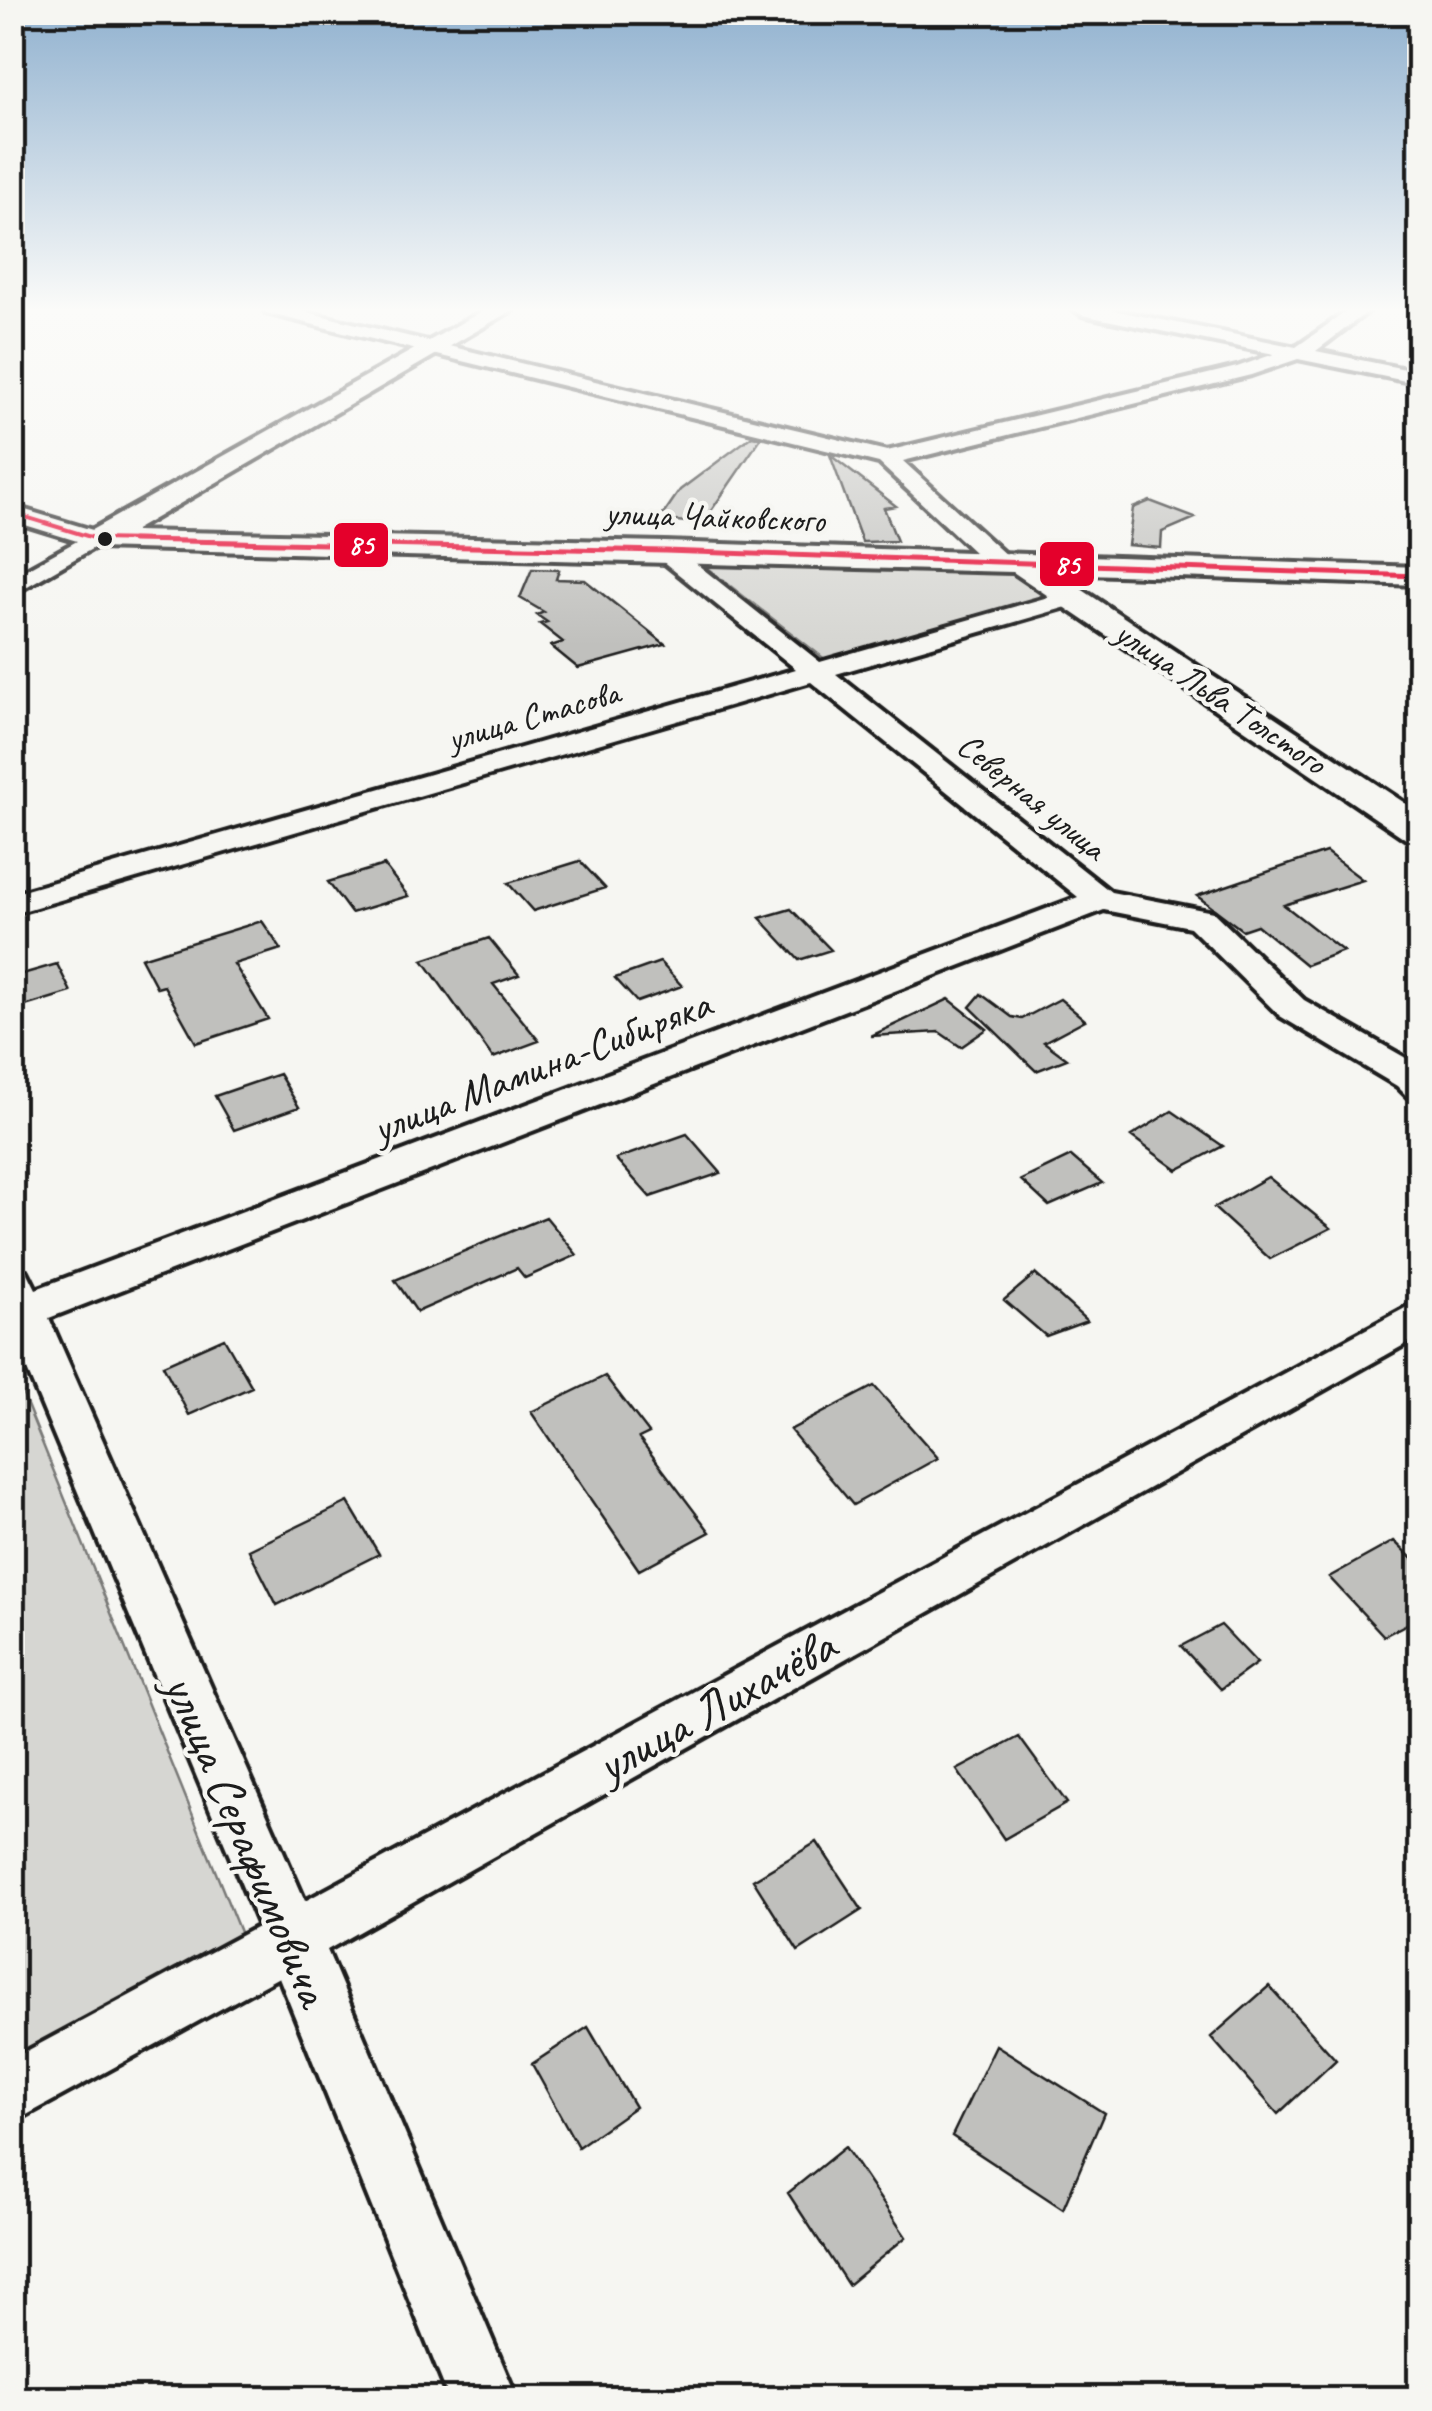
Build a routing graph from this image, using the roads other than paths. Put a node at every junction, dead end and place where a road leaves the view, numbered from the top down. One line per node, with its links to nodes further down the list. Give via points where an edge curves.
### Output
1 (306, 422): 6 (street)
2 (736, 422): 4 (street)
3 (1037, 422): 4 (street)
4 (887, 458): 8 (street)
5 (12, 513): 6 (street, улица Чайковского)
6 (96, 539): 7 (street, улица Чайковского); 10 (street)
7 (665, 551): 8 (street, улица Чайковского); 12 (street, Северная улица)
8 (1011, 563): 9 (street, улица Чайковского); 11 (street, улица Льва Толстого)
9 (1420, 576)
10 (12, 588)
11 (1075, 597): 12 (street, улица Стасова); 13 (street, улица Льва Толстого)
12 (818, 671): 14 (street, Северная улица); 15 (street, улица Стасова)
13 (1420, 831)
14 (1100, 900): 16 (street, Северная улица, via 1201,918 1292,1008); 17 (street, улица Мамина-Сибиряка)
15 (12, 904)
16 (1420, 1088)
17 (16, 1302): 19 (street, улица Серафимовича)
18 (1420, 1316): 19 (street, улица Лихачёва)
19 (292, 1937): 20 (street, улица Лихачёва); 21 (street, улица Серафимовича)
20 (12, 2093)
21 (482, 2398)

